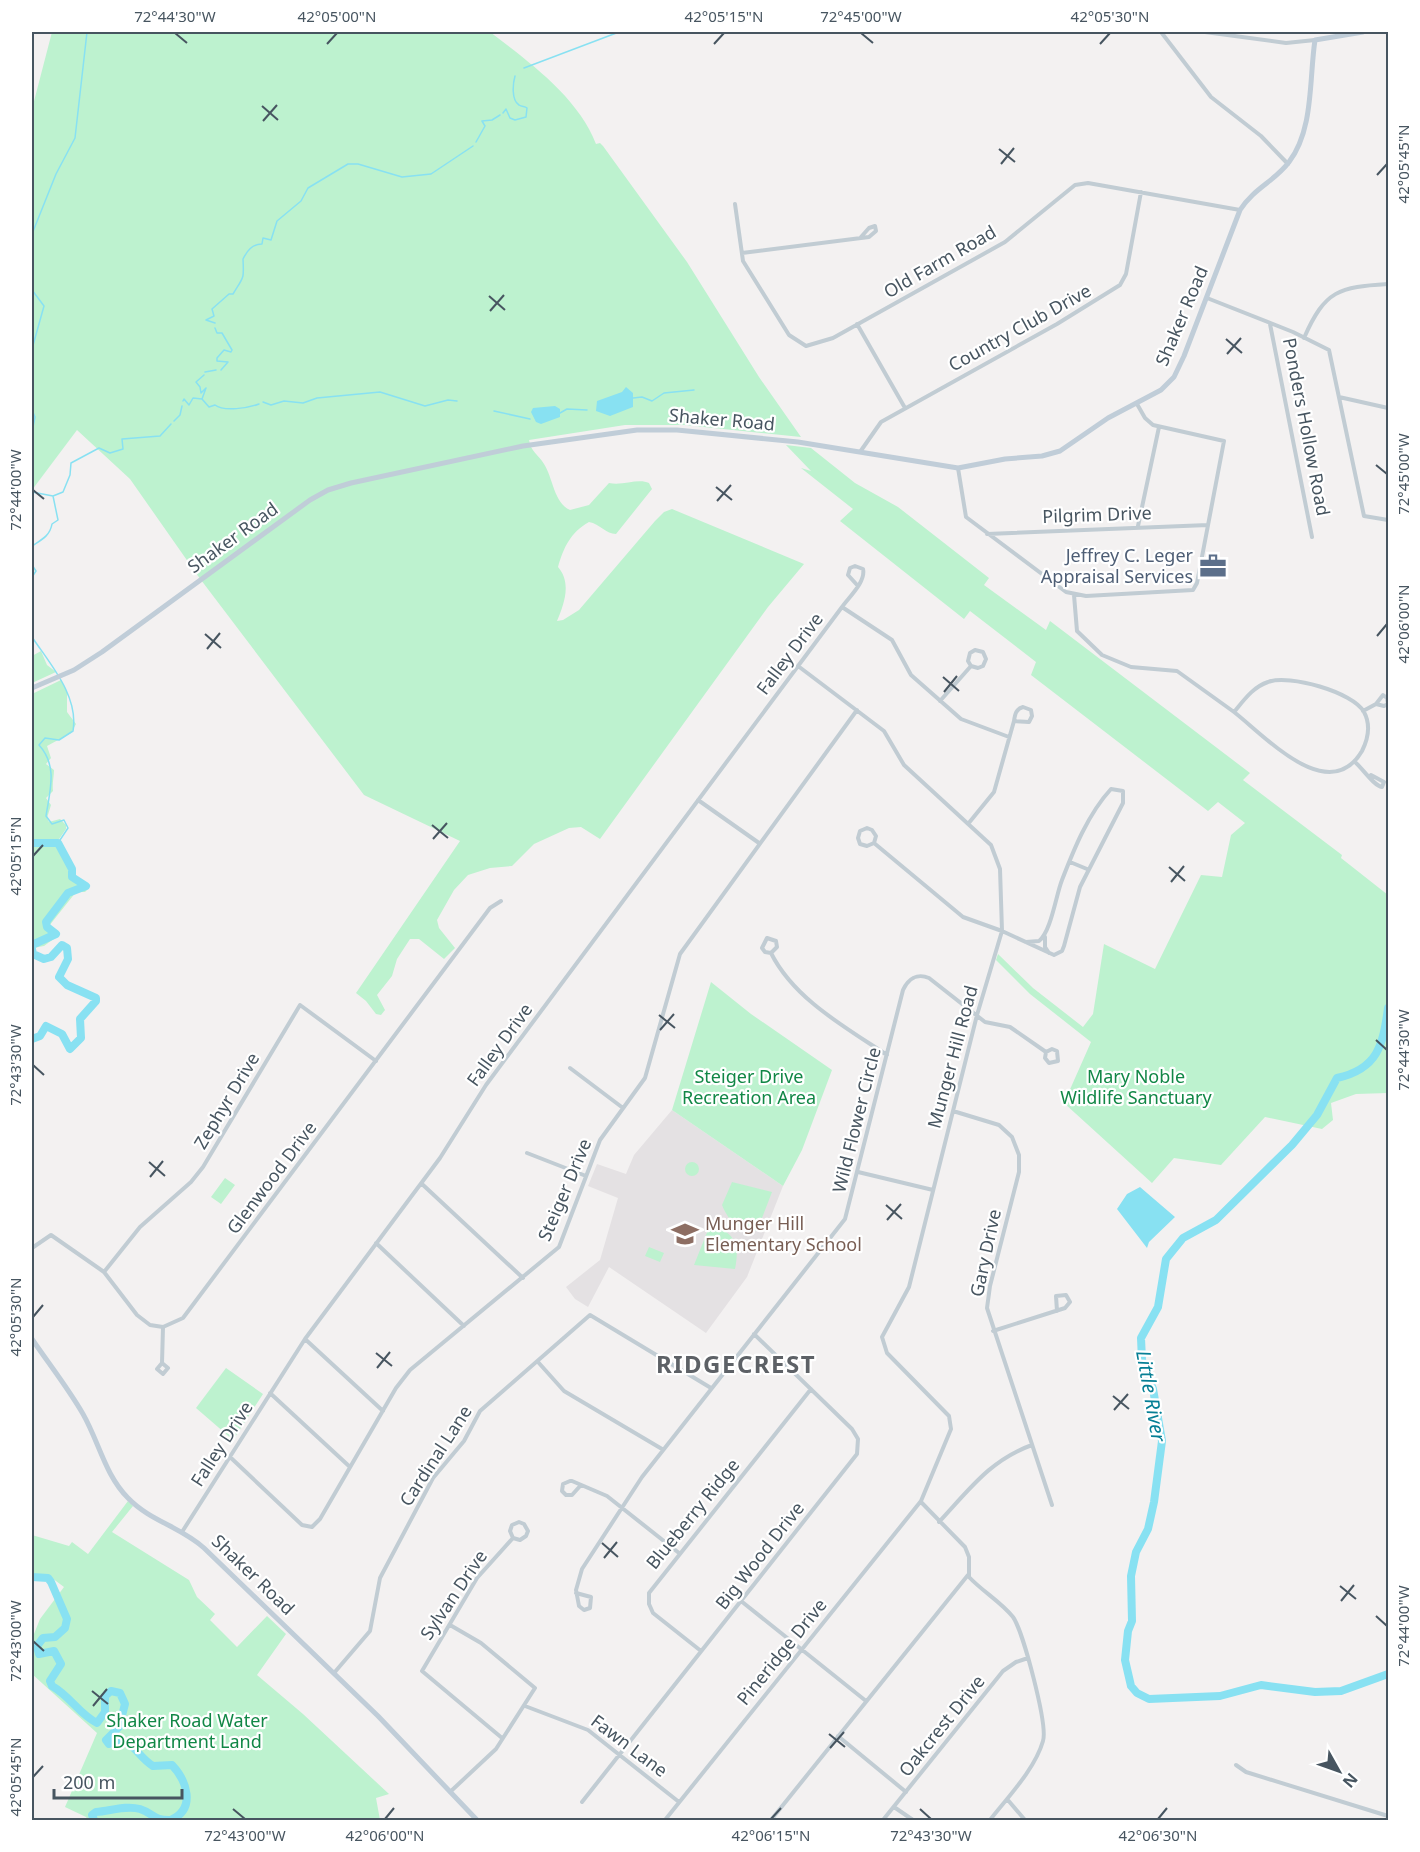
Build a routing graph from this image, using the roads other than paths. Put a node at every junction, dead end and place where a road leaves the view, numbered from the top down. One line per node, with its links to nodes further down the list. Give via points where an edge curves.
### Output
1 (1161, 32): 5 (street, via 1211,97 1261,136)
2 (1204, 32): 4 (street, via 1286,43)
3 (1364, 32): 4 (street)
4 (1315, 40): 5 (street, Shaker Road, via 1302,139)
5 (1288, 164): 8 (street, Shaker Road, via 1252,193)
6 (1141, 192): 8 (street, Old Farm Road); 14 (street, Old Farm Road, via 1088,183 1075,185 1005,242); 18 (street, Country Club Drive, via 1126,274 1115,290)
7 (735, 204): 10 (street, Old Farm Road)
8 (1240, 210): 12 (street, Shaker Road)
9 (861, 237): 10 (street)
10 (742, 254): 14 (street, Old Farm Road, via 766,300 795,341 815,346)
11 (1389, 284): 15 (street, via 1350,286 1332,294 1313,317)
12 (1207, 298): 13 (street); 17 (street, Shaker Road, via 1174,377)
13 (1270, 323): 15 (street); 27 (street, Ponders Hollow Road)
14 (857, 324): 18 (street)
15 (1304, 338): 16 (street, via 1329,350)
16 (1340, 397): 19 (street); 23 (street, via 1364,516)
17 (1137, 404): 20 (street, via 1148,423); 22 (street, Shaker Road, via 1053,454)
18 (904, 408): 21 (street, Country Club Drive, via 876,426)
19 (1389, 408)
20 (1159, 427): 24 (street, via 1224,441); 25 (street)
21 (860, 452): 22 (street, Shaker Road); 33 (street, Shaker Road, via 782,440 637,430 524,446 351,483 310,500 102,652)
22 (958, 468): 26 (street, via 964,514)
23 (1389, 520)
24 (1208, 525): 25 (street, Pilgrim Drive); 29 (street, via 1193,590)
25 (1138, 526): 26 (street, Pilgrim Drive)
26 (987, 534): 29 (street)
27 (1312, 537)
28 (858, 586): 28 (street, via 848,575 855,566 864,573); 30 (street, Falley Drive)
29 (1074, 595): 38 (street, via 1077,631 1102,655 1131,667 1177,671)
30 (842, 607): 31 (street, Falley Drive); 34 (street, via 892,640 911,675)
31 (798, 666): 36 (street, Munger Hill Road); 43 (street, Falley Drive)
32 (971, 666): 32 (street, via 983,666 983,652 975,650 970,654); 34 (street)
33 (32, 688)
34 (940, 701): 40 (street, via 971,725)
35 (1376, 704): 37 (street)
36 (857, 710): 44 (street, Munger Hill Road, via 888,735 909,771); 45 (street, Steiger Drive)
37 (1364, 711): 38 (street, via 1347,696 1279,679 1257,687); 41 (street, via 1368,737)
38 (1234, 712): 41 (street, via 1314,771 1331,774)
39 (1014, 721): 39 (street, via 1020,708 1031,710 1029,722); 40 (street)
40 (1010, 737): 44 (street, via 994,792)
41 (1355, 762): 42 (street)
42 (1371, 775)
43 (698, 800): 45 (street); 65 (street, Falley Drive, via 486,1085)
44 (968, 824): 50 (street, Munger Hill Road, via 991,845 999,862)
45 (759, 843): 60 (street, Steiger Drive, via 680,954 645,1078)
46 (874, 843): 46 (street, via 874,831 860,831 860,844); 50 (street, via 956,912)
47 (1070, 862): 48 (street); 48 (street, via 1106,794 1115,788 1123,790 1123,803); 51 (street)
48 (1088, 869): 54 (street, via 1064,946 1058,954)
49 (501, 901): 58 (street, Glenwood Drive, via 490,908)
50 (1002, 931): 52 (street); 55 (street, Munger Hill Road)
51 (1046, 933): 52 (street, via 1039,941); 54 (street)
52 (1026, 942): 54 (street)
53 (771, 953): 53 (street, via 777,944 768,938 762,948); 57 (street, via 805,996)
54 (1049, 954)
55 (977, 1015): 56 (street, Wild Flower Circle, via 987,1023 1010,1028); 57 (street, Wild Flower Circle, via 932,979 913,978 903,990); 61 (street, Munger Hill Road)
56 (1046, 1052)
57 (887, 1054): 63 (street, Wild Flower Circle)
58 (376, 1061): 69 (street, Zephyr Drive, via 300,1005 203,1167 140,1227); 73 (street, Glenwood Drive, via 193,1308 183,1318)
59 (570, 1068): 60 (street)
60 (623, 1108): 64 (street, Steiger Drive, via 600,1140)
61 (953, 1111): 66 (street, Munger Hill Road); 74 (street, Gary Drive, via 999,1125 1012,1137 1019,1155 988,1293 988,1316)
62 (527, 1153): 64 (street)
63 (858, 1172): 66 (street); 75 (street, Wild Flower Circle, via 840,1226)
64 (586, 1176): 70 (street, Steiger Drive, via 559,1247)
65 (422, 1184): 67 (street, Falley Drive); 70 (street)
66 (933, 1190): 89 (street, Munger Hill Road, via 908,1292 882,1341 887,1353 951,1420)
67 (376, 1243): 72 (street); 77 (street, Falley Drive)
68 (32, 1248): 69 (street, via 51,1235)
69 (104, 1272): 73 (street, via 136,1316 150,1325)
70 (523, 1278): 72 (street, Steiger Drive)
71 (1057, 1311): 71 (street, via 1068,1305 1066,1294 1056,1296); 74 (street)
72 (464, 1326): 83 (street, Steiger Drive, via 410,1370)
73 (163, 1327): 79 (street)
74 (993, 1330): 84 (street, Gary Drive)
75 (754, 1334): 80 (street, Wild Flower Circle); 81 (street, Big Wood Drive)
76 (32, 1339): 93 (street, Shaker Road, via 83,1414 122,1492 152,1518)
77 (305, 1339): 82 (street, Falley Drive); 83 (street)
78 (538, 1362): 80 (street, Cardinal Lane, via 590,1315); 85 (street, via 564,1391); 103 (street, Cardinal Lane, via 480,1411 465,1442 438,1471 380,1578 370,1631)
79 (162, 1363)
80 (711, 1388): 85 (street, Wild Flower Circle)
81 (811, 1389): 95 (street, Blueberry Ridge); 98 (street, Big Wood Drive, via 852,1429 858,1439 857,1454)
82 (270, 1394): 86 (street, Falley Drive); 87 (street)
83 (383, 1411): 87 (street, Steiger Drive)
84 (1032, 1445): 90 (street, Gary Drive); 92 (street, via 997,1462)
85 (662, 1449): 91 (street, Wild Flower Circle)
86 (230, 1457): 87 (street, Steiger Drive, via 304,1527 312,1527 320,1519); 93 (street, Falley Drive)
87 (350, 1467)
88 (581, 1485): 88 (street, via 572,1495 562,1491 566,1481); 91 (street)
89 (921, 1501): 92 (street); 100 (street, Pineridge Drive)
90 (1052, 1505)
91 (622, 1507): 95 (street); 97 (street, Wild Flower Circle, via 582,1569)
92 (939, 1521): 96 (street, via 967,1552)
93 (182, 1532): 103 (street, Shaker Road, via 204,1548)
94 (513, 1538): 94 (street, Sylvan Drive, via 512,1526 525,1524 526,1536 520,1540); 99 (street, Sylvan Drive, via 480,1573)
95 (679, 1553): 101 (street, Blueberry Ridge, via 652,1588 649,1604 657,1616)
96 (968, 1575): 102 (street, via 1011,1615); 104 (street)
97 (576, 1593): 97 (street, via 580,1608 590,1608 591,1597)
98 (741, 1601): 100 (street); 101 (street, Big Wood Drive)
99 (450, 1624): 105 (street, via 481,1643 535,1688); 107 (street, Sylvan Drive, via 422,1671)
100 (801, 1650): 104 (street); 114 (street, Pineridge Drive)
101 (701, 1651): 108 (street, Big Wood Drive)
102 (1028, 1658): 111 (street, Oakcrest Drive, via 1003,1671); 112 (street, via 1044,1737)
103 (334, 1674): 110 (street, Shaker Road)
104 (866, 1701): 106 (street)
105 (525, 1706): 107 (street); 108 (street, Fawn Lane, via 588,1730)
106 (838, 1736): 111 (street); 119 (street)
107 (502, 1738): 110 (street, via 487,1758)
108 (620, 1754): 113 (street, Big Wood Drive); 114 (street, Fawn Lane)
109 (1236, 1764): 116 (street, via 1246,1772)
110 (450, 1792): 117 (street, Shaker Road)
111 (906, 1792): 115 (street, Oakcrest Drive)
112 (1007, 1799): 122 (street); 123 (street)
113 (582, 1802)
114 (679, 1802): 118 (street, Pineridge Drive)
115 (894, 1807): 120 (street, Oakcrest Drive); 121 (street)
116 (1389, 1816)
117 (477, 1821)
118 (665, 1821)
119 (771, 1821)
120 (883, 1821)
121 (913, 1821)
122 (990, 1821)
123 (1025, 1821)

